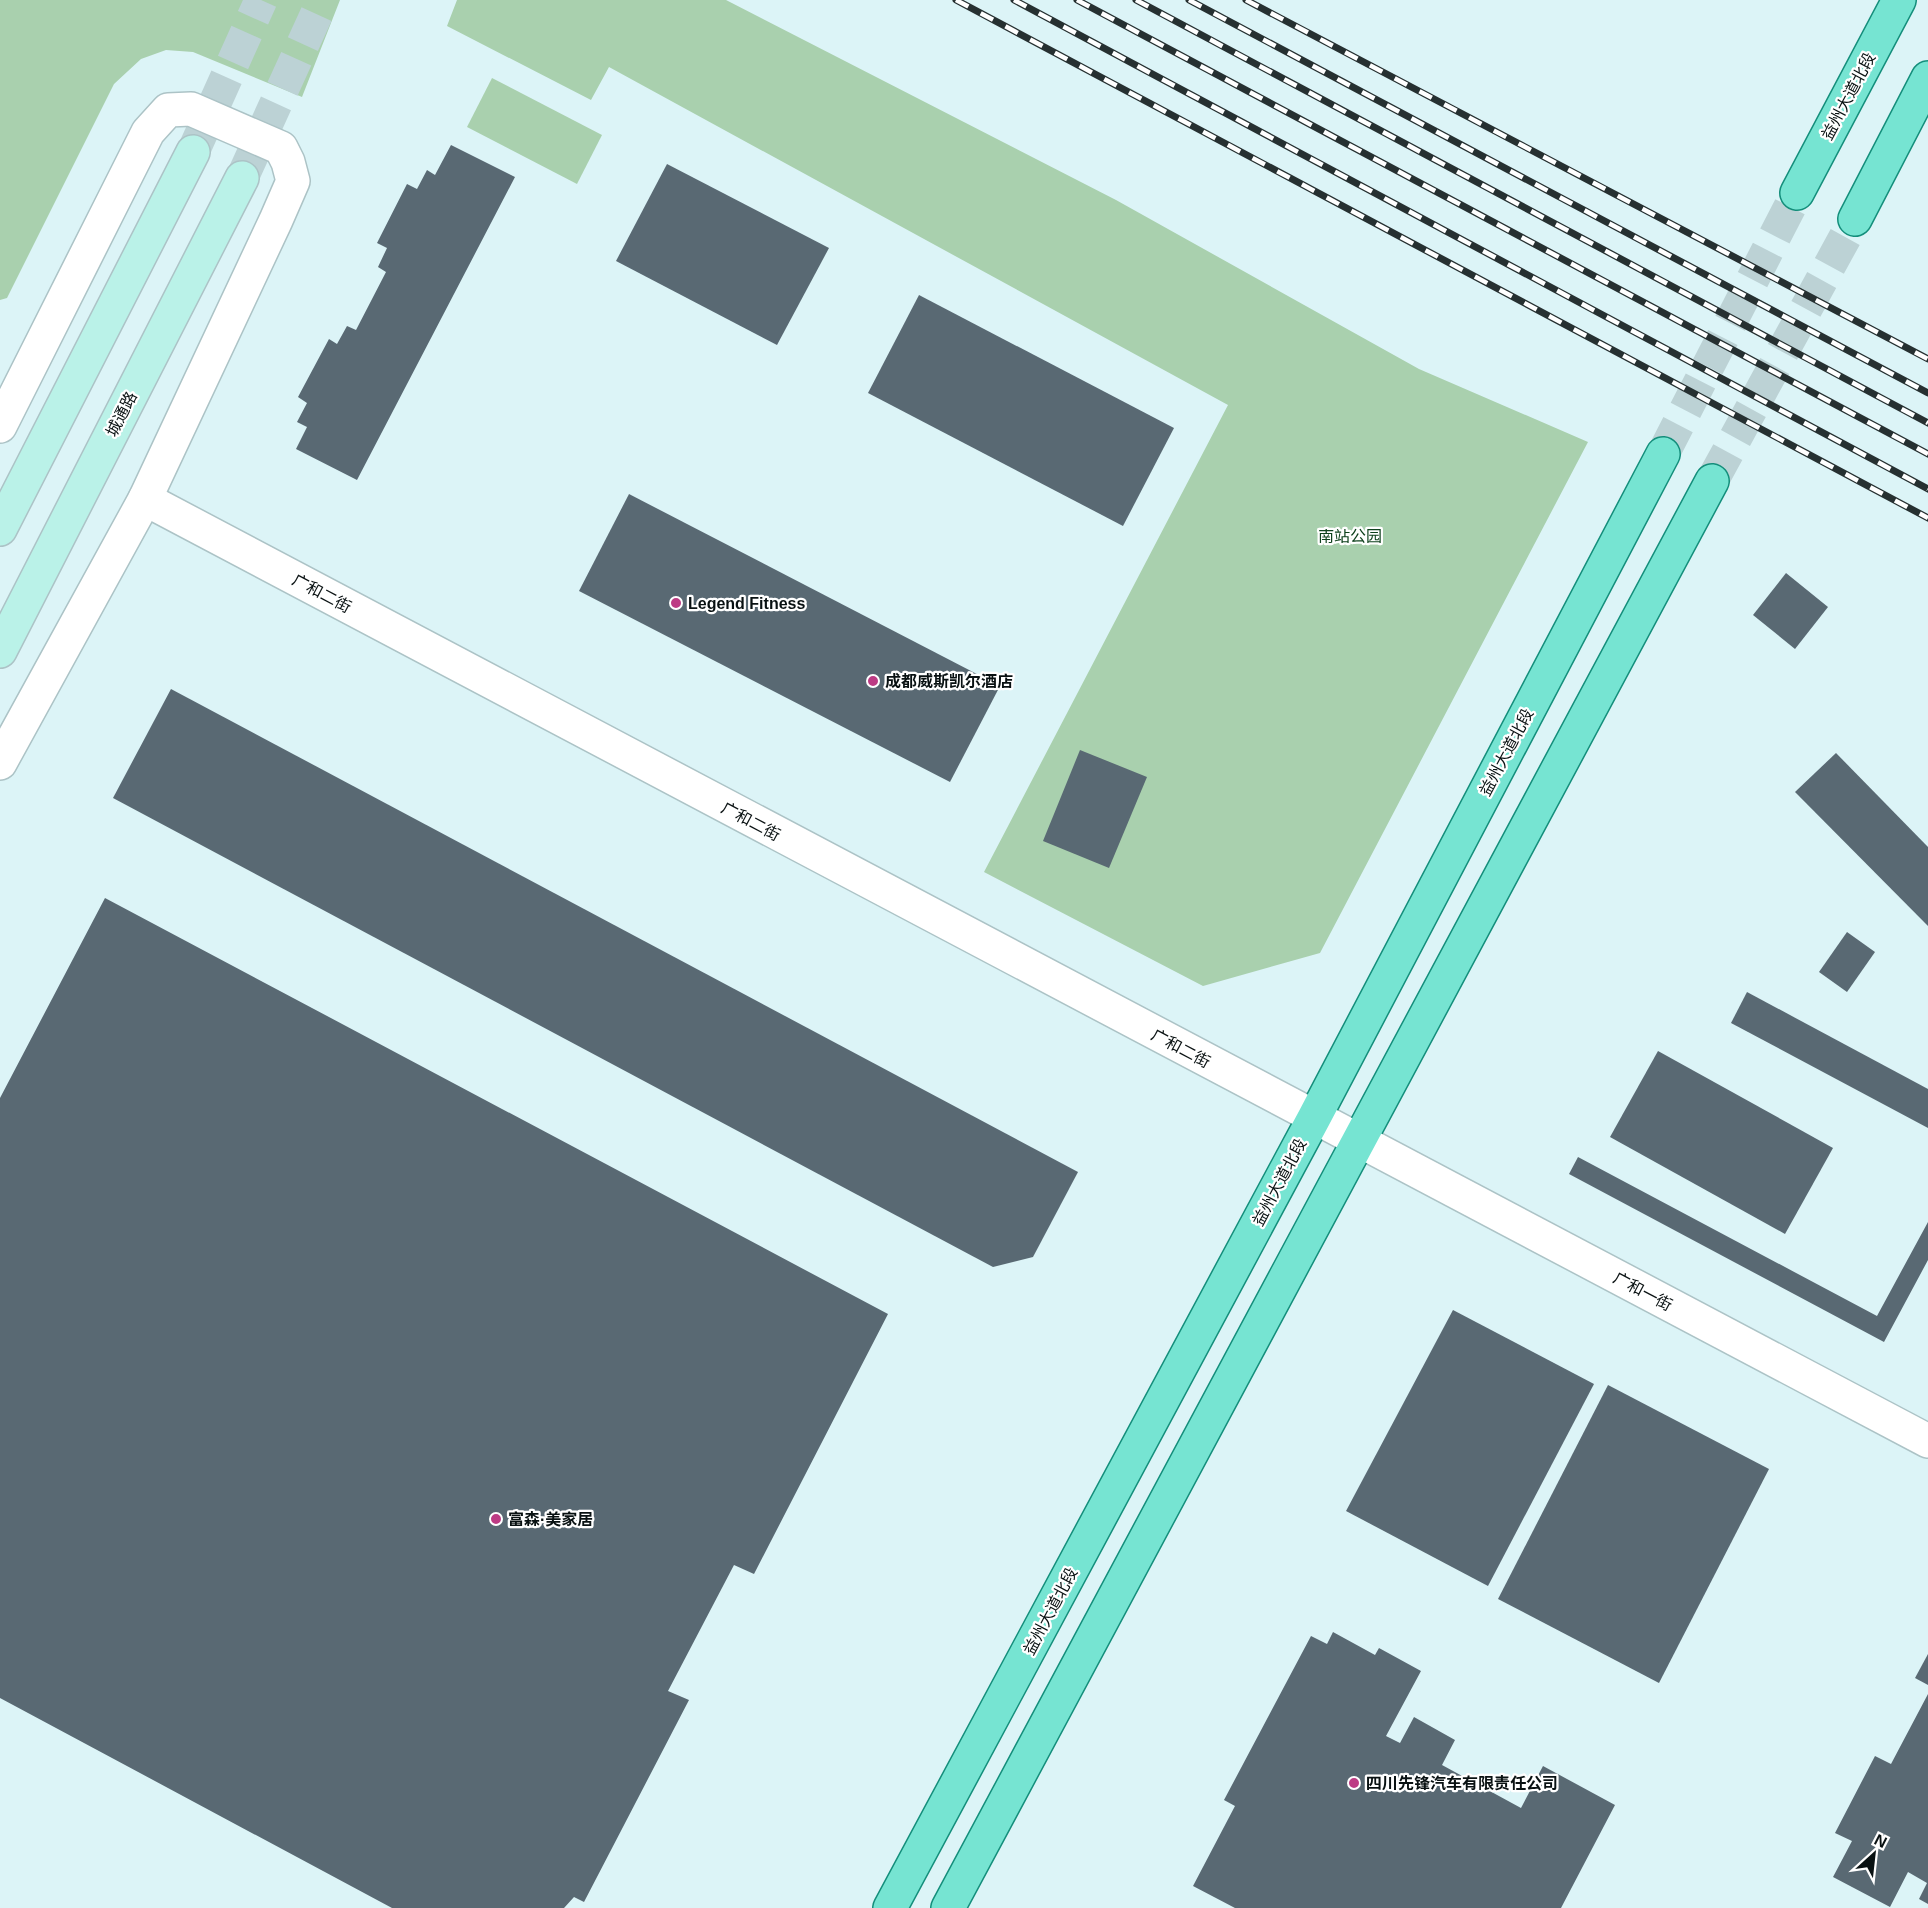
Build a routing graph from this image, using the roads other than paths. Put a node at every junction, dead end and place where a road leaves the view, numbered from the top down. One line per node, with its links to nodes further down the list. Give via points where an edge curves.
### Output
1 (1899, 0): 5 (main road, 益州大道北段)
2 (1928, 78): 6 (main road)
3 (193, 152): 11 (main road)
4 (242, 178): 12 (main road, 城通路)
5 (1797, 193)
6 (1855, 219)
7 (0, 423): 10 (street, via 148,132 168,110 191,109 281,148 293,181)
8 (1663, 454): 14 (main road, 益州大道北段)
9 (1712, 481): 15 (main road)
10 (145, 499): 13 (street); 14 (street, 广和二街)
11 (0, 529)
12 (0, 651)
13 (0, 763)
14 (1314, 1118): 15 (street, 广和二街); 17 (main road, 益州大道北段)
15 (1358, 1141): 16 (street, 广和一街); 18 (main road)
16 (1928, 1441)
17 (890, 1908)
18 (948, 1908)

